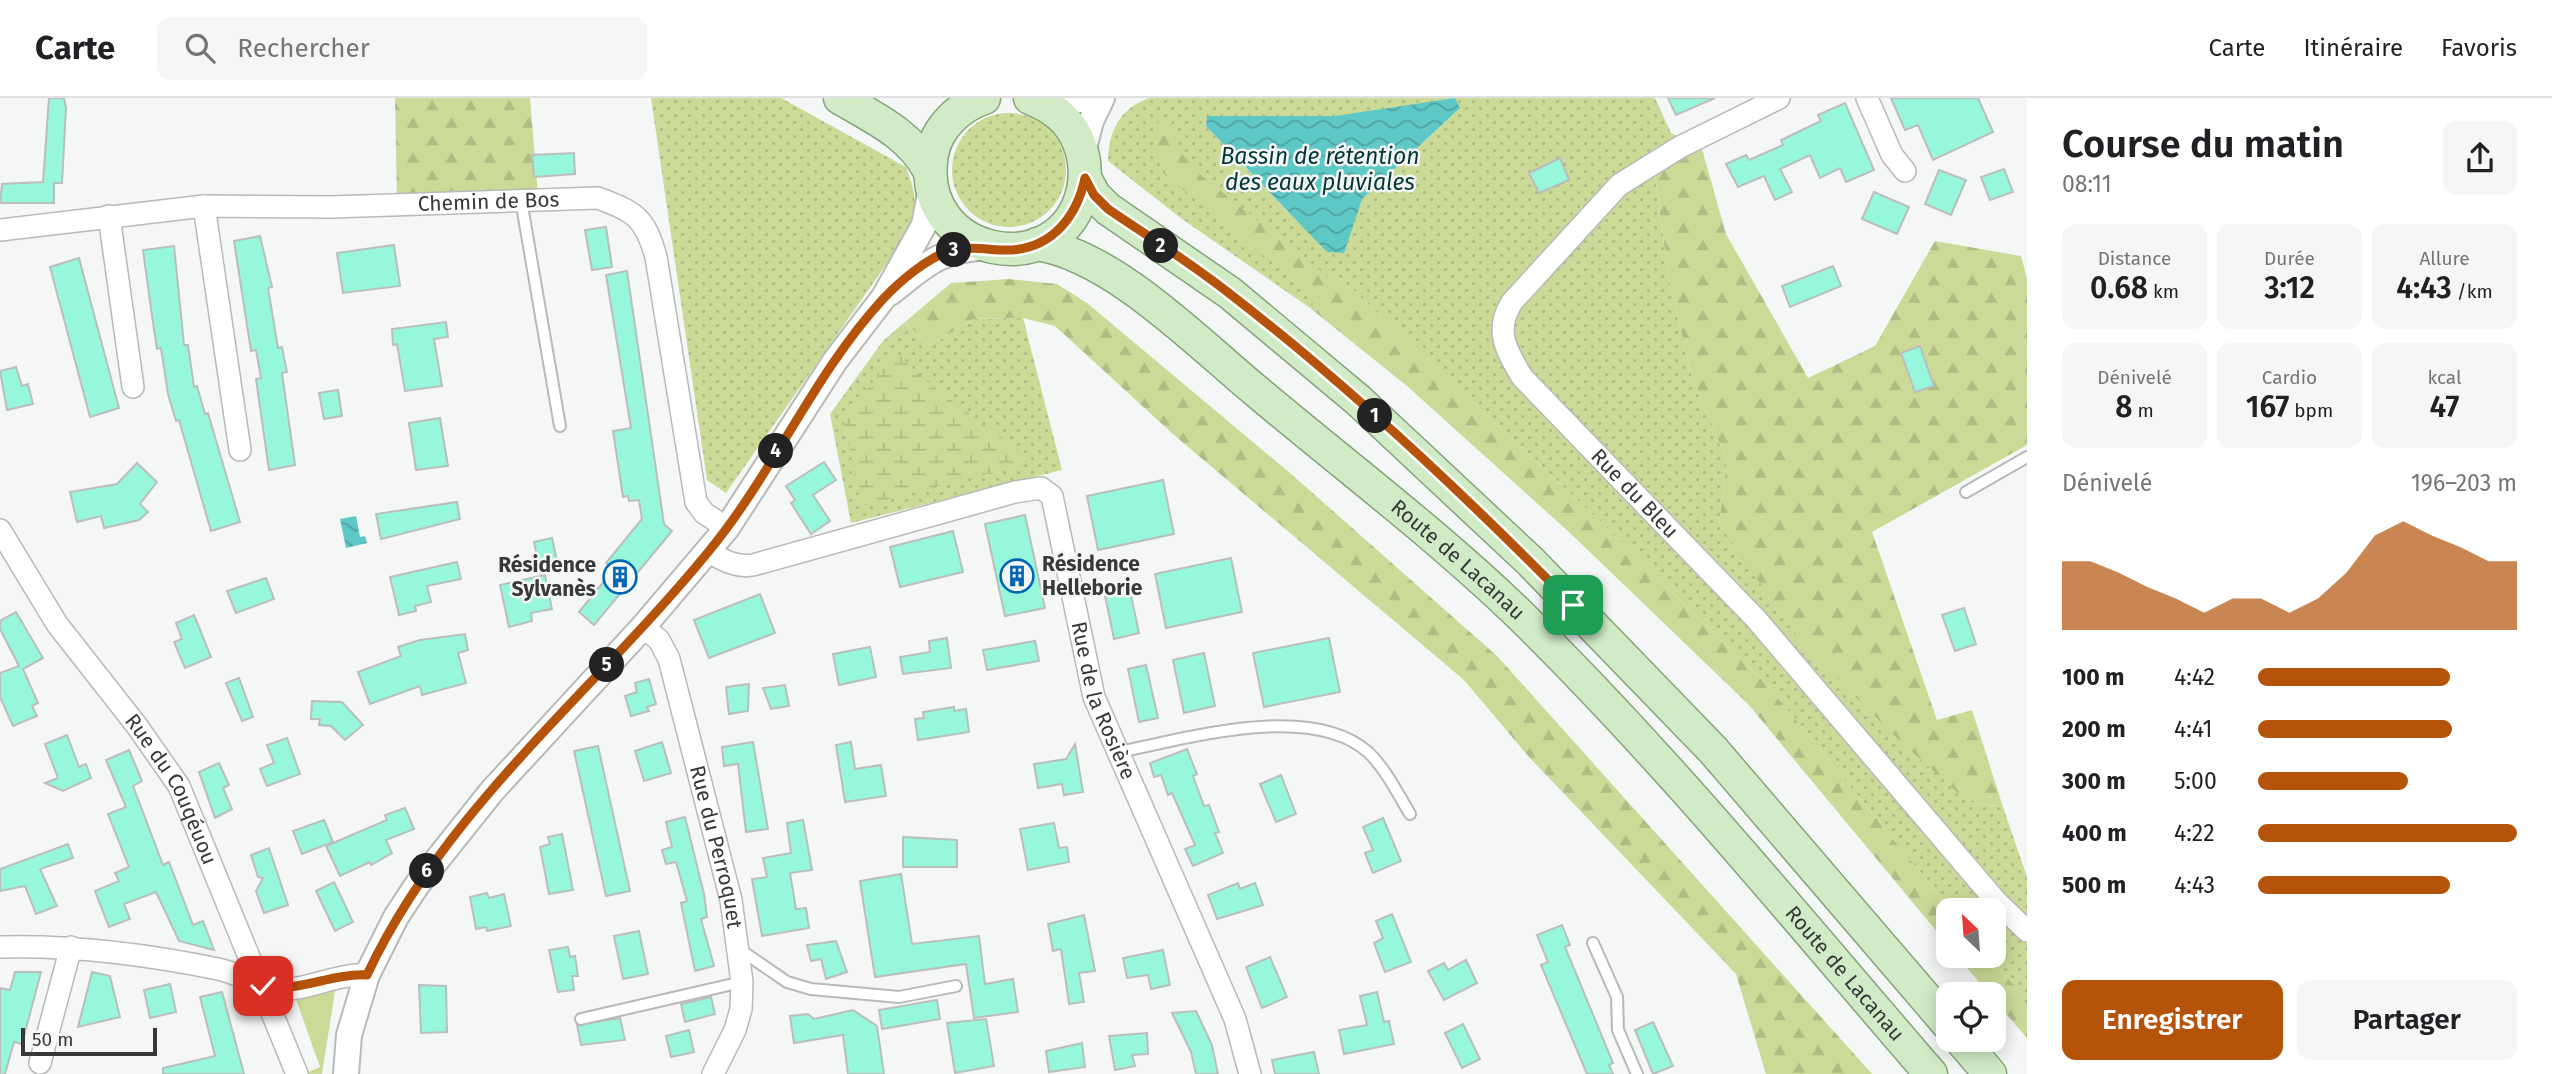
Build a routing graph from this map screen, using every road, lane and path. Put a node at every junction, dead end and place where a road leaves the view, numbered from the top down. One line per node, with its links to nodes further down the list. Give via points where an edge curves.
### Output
1 (840, 98): 11 (main road, via 907,139 919,152)
2 (972, 98): 3 (main road)
3 (983, 98): 11 (main road, via 944,126 933,147)
4 (1096, 98): 8 (street)
5 (1102, 98): 9 (street, via 1091,121)
6 (1779, 98): 30 (street, Rue du Bleu, via 1681,147 1619,185 1512,302 1501,333 1506,350 1522,377 1756,619)
7 (1867, 98): 10 (street, via 1892,155)
8 (1038, 101): 9 (main road, via 1062,117 1075,133)
9 (1084, 165): 16 (main road, via 1081,199 1071,218); 39 (main road, via 1094,195 1108,209 1230,293 1358,400 1530,561 1713,750)
10 (1905, 171)
11 (930, 180): 17 (main road, via 938,209 950,225); 18 (street, via 924,225)
12 (521, 201): 13 (street, Chemin de Bos); 20 (lane); 24 (street, Chemin de Bos, via 598,198 626,208 649,229 692,490 704,513)
13 (204, 206): 14 (street, Chemin de Bos); 21 (street)
14 (109, 216): 15 (street, Chemin de Bos); 19 (street)
15 (0, 230)
16 (1037, 244): 17 (main road, via 1011,250); 48 (main road, Route de Lacanau, via 1088,258 1144,298 1428,532 1517,613 1676,778)
17 (985, 247): 18 (street, via 948,251)
18 (884, 297): 24 (street, via 835,361)
19 (133, 387)
20 (560, 426)
21 (240, 450)
22 (2027, 457): 23 (lane)
23 (1966, 492)
24 (727, 528): 26 (street)
25 (0, 530): 37 (street, Rue du Couqéuou, via 57,624 179,786)
26 (709, 552): 27 (street); 28 (street, Rue de la Rosière, via 728,562 753,565 1041,488 1052,496 1094,697)
27 (643, 626): 34 (street, Rue du Perroquet, via 659,640 669,659 731,900); 35 (street, via 492,791 431,866 396,917)
28 (1118, 752): 29 (lane, via 1289,725 1340,734 1369,753); 46 (street, Rue de la Rosière, via 1235,1019)
29 (1410, 814)
30 (2027, 931)
31 (1593, 943): 47 (lane, via 1617,997 1618,1030)
32 (0, 947): 33 (street)
33 (71, 947): 37 (street, via 164,958 236,973); 42 (street)
34 (737, 947): 36 (street, Rue du Perroquet); 38 (lane, via 787,982 811,989 899,997)
35 (367, 975): 37 (street, via 348,974 281,990); 44 (street, via 349,1035)
36 (742, 982): 40 (lane); 45 (street, Rue du Perroquet, via 735,1030)
37 (263, 986): 43 (street, Rue du Couqéuou)
38 (956, 986)
39 (1936, 1010)
40 (580, 1019)
41 (1971, 1052): 49 (main road)
42 (40, 1063)
43 (297, 1074)
44 (346, 1074)
45 (713, 1074)
46 (1250, 1074)
47 (1637, 1074)
48 (1931, 1074)
49 (1990, 1074)

